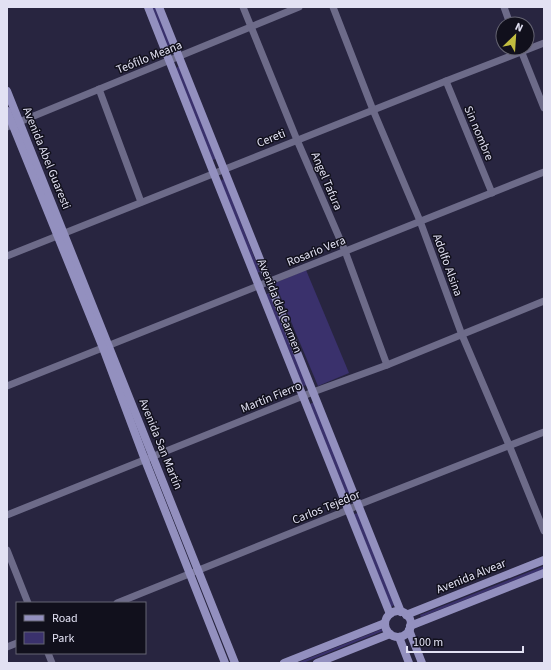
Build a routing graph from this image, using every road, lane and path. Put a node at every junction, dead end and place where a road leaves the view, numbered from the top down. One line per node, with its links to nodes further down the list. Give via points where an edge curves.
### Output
1 (148, 7): 10 (main road, Avenida del Carmen)
2 (158, 7): 7 (main road, Avenida del Carmen)
3 (244, 7): 6 (street, Angel Tafura)
4 (299, 7): 6 (street, Teófilo Meana)
5 (332, 7): 15 (street, Adolfo Alsina)
6 (252, 27): 7 (street, Teófilo Meana); 18 (street, Angel Tafura)
7 (178, 56): 10 (street, Teófilo Meana); 19 (main road, Avenida del Carmen)
8 (506, 56): 11 (street, Cereti)
9 (523, 56): 14 (street)
10 (169, 60): 12 (street, Teófilo Meana); 21 (main road, Avenida del Carmen)
11 (446, 81): 15 (street, Cereti); 22 (street, Sin nombre)
12 (99, 89): 17 (street, Teófilo Meana); 23 (street)
13 (7, 91): 17 (main road, Avenida Abel Guaresti)
14 (544, 108)
15 (373, 110): 18 (street, Cereti); 24 (street, Adolfo Alsina)
16 (7, 111): 17 (main road, Avenida Abel Guaresti)
17 (13, 125): 25 (main road, Avenida Abel Guaresti)
18 (297, 140): 19 (street, Cereti); 26 (street, Angel Tafura)
19 (223, 170): 21 (street, Cereti); 28 (main road, Avenida del Carmen)
20 (544, 172): 22 (street, Rosario Vera)
21 (214, 174): 23 (street, Cereti); 29 (main road, Avenida del Carmen)
22 (492, 193): 24 (street, Rosario Vera)
23 (141, 202): 25 (street, Cereti)
24 (420, 221): 26 (street, Rosario Vera); 31 (street, Adolfo Alsina)
25 (61, 235): 27 (street, Cereti); 32 (main road, Avenida San Martín)
26 (345, 251): 28 (street, Rosario Vera); 33 (street, Angel Tafura)
27 (7, 256)
28 (269, 282): 29 (street, Rosario Vera); 35 (main road, Avenida del Carmen)
29 (259, 286): 32 (street, Rosario Vera); 36 (main road, Avenida del Carmen)
30 (544, 301): 31 (street, Martín Fierro)
31 (462, 334): 33 (street, Martín Fierro); 38 (street, Adolfo Alsina)
32 (106, 347): 34 (street, Rosario Vera); 39 (main road, Avenida San Martín); 40 (main road, Avenida San Martín)
33 (387, 365): 35 (street, Martín Fierro)
34 (7, 386)
35 (313, 392): 36 (street, Martín Fierro); 41 (main road, Avenida del Carmen)
36 (303, 396): 39 (street, Martín Fierro); 42 (main road, Avenida del Carmen)
37 (544, 432): 38 (street, Carlos Tejedor)
38 (509, 445): 41 (street, Carlos Tejedor); 44 (street, Adolfo Alsina)
39 (153, 456): 40 (street, Martín Fierro); 47 (main road, Avenida San Martín)
40 (145, 460): 43 (street, Martín Fierro); 49 (main road, Avenida San Martín)
41 (358, 505): 42 (street, Carlos Tejedor); 52 (main road, Avenida del Carmen)
42 (348, 510): 47 (street, Carlos Tejedor); 53 (main road, Avenida del Carmen)
43 (7, 515)
44 (544, 531)
45 (7, 550): 50 (street)
46 (544, 560): 52 (main road, Avenida Alvear)
47 (198, 570): 49 (street, Carlos Tejedor); 59 (main road, Avenida San Martín)
48 (544, 573): 55 (main road, Avenida Alvear)
49 (190, 574): 51 (street, Carlos Tejedor); 58 (main road, Avenida San Martín)
50 (28, 602)
51 (120, 602)
52 (404, 613): 53 (main road); 55 (main road, via 410,622)
53 (390, 614): 54 (main road)
54 (385, 623): 56 (main road); 60 (main road)
55 (409, 628): 57 (main road); 63 (main road)
56 (390, 634): 57 (main road); 61 (main road)
57 (399, 637): 62 (main road)
58 (225, 663)
59 (235, 663)
60 (284, 663)
61 (317, 663)
62 (409, 663)
63 (422, 663)

